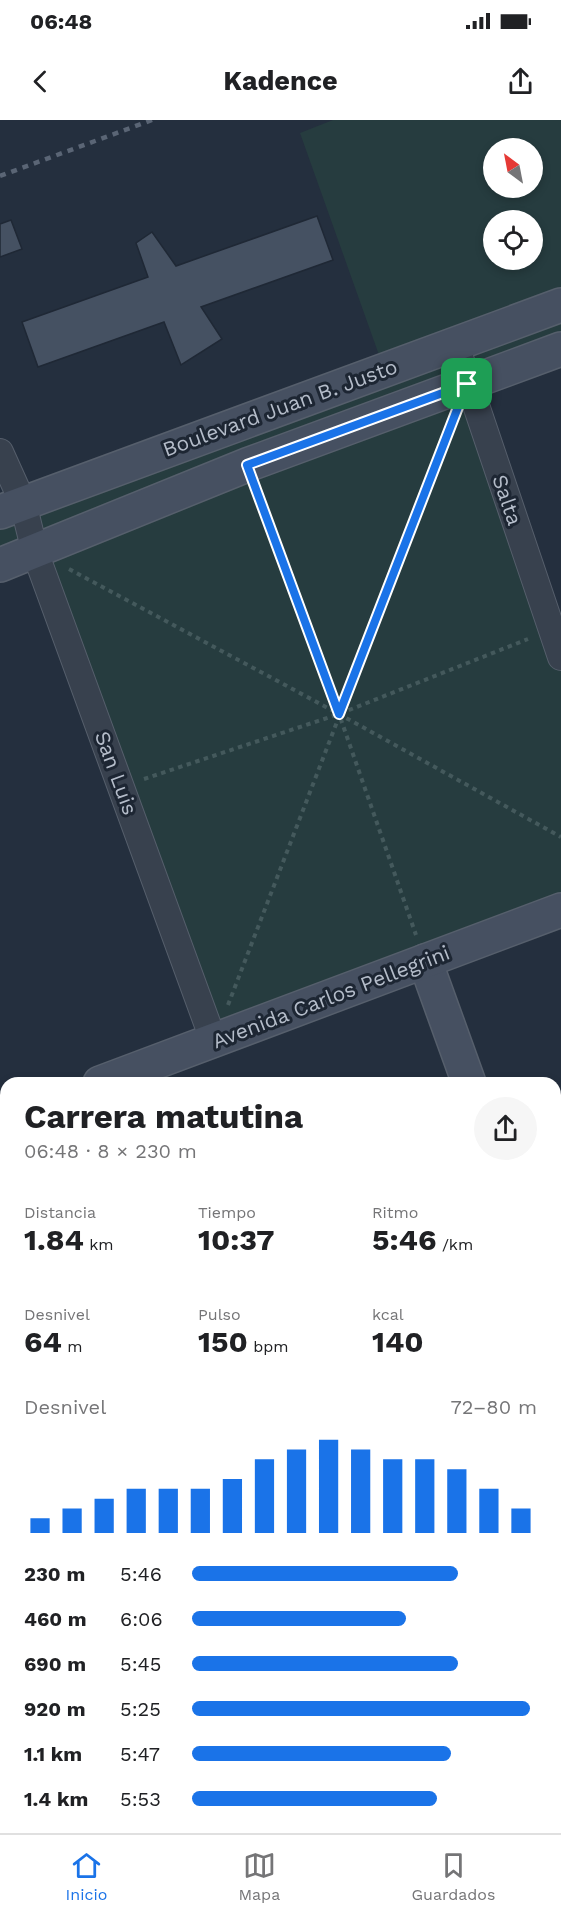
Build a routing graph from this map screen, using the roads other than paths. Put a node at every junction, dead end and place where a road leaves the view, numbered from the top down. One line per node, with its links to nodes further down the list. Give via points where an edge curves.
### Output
1 (561, 305): 2 (street, Boulevard Juan B. Justo)
2 (455, 343): 4 (street, Salta); 6 (street, Boulevard Juan B. Justo)
3 (561, 348): 4 (street, Boulevard Juan B. Justo)
4 (467, 384): 7 (street, Boulevard Juan B. Justo, via 247,465); 9 (street, Salta)
5 (0, 452): 6 (street, San Luis)
6 (8, 499): 7 (street, San Luis)
7 (35, 552): 8 (street, Boulevard Juan B. Justo); 12 (street, San Luis)
8 (0, 565)
9 (561, 657)
10 (561, 910): 11 (street, Avenida Carlos Pellegrini)
11 (425, 961): 12 (street, Avenida Carlos Pellegrini); 14 (street)
12 (214, 1042): 13 (street, Avenida Carlos Pellegrini)
13 (117, 1077)
14 (467, 1077)

